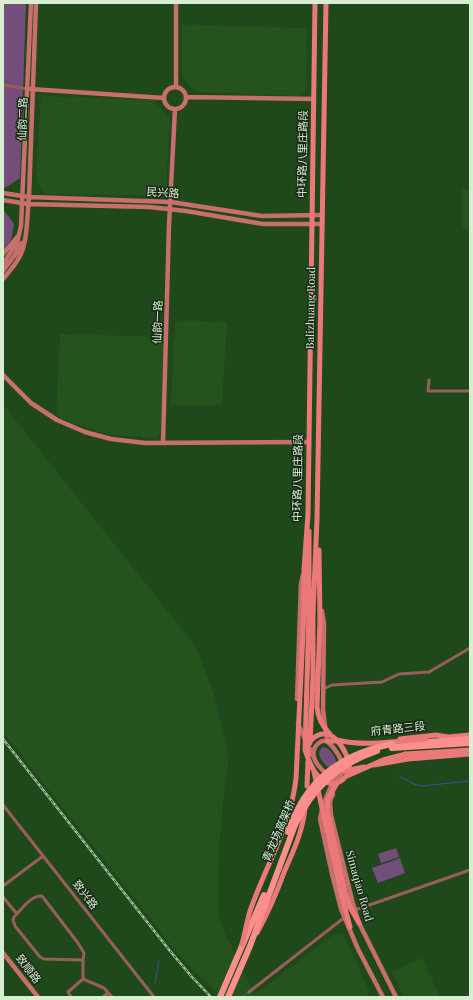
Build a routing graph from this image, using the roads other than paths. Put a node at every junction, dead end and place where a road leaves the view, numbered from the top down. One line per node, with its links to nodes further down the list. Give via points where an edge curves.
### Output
1 (31, 3): 8 (street, 仙韵二路)
2 (36, 3): 9 (street, 仙韵二路)
3 (176, 3): 7 (street)
4 (315, 3): 12 (main road, 中环路八里庄路段)
5 (326, 3): 22 (main road, Balizhuang Road)
6 (3, 86): 8 (street)
7 (176, 86): 10 (street, via 183,90); 11 (street, via 169,88)
8 (27, 89): 9 (street); 15 (street, 仙韵二路)
9 (33, 89): 11 (street); 16 (street, 仙韵二路)
10 (187, 97): 12 (street); 13 (street, via 182,107)
11 (164, 98): 13 (street, via 168,107)
12 (314, 99): 21 (main road, 中环路八里庄路段)
13 (175, 109): 18 (street, 仙韵一路)
14 (3, 193): 15 (street, 民兴路)
15 (23, 196): 16 (street, 民兴路); 19 (street, 仙韵二路)
16 (29, 197): 18 (street, 民兴路); 19 (street, 仙韵二路)
17 (3, 200): 19 (street, 民兴路)
18 (171, 202): 20 (street, 仙韵一路); 21 (street, 民兴路, via 262,216)
19 (26, 204): 20 (street, 民兴路); 25 (street, 仙韵二路)
20 (170, 209): 23 (street, 民兴路, via 263,224); 33 (street, 仙韵一路)
21 (312, 215): 22 (street, 民兴路); 23 (main road, 中环路八里庄路段)
22 (322, 215): 24 (main road, Balizhuang Road)
23 (312, 224): 24 (street, 民兴路); 34 (main road, 中环路八里庄路段)
24 (322, 224): 36 (main road, Balizhuang Road)
25 (22, 235): 26 (street); 27 (street, 仙韵二路); 28 (street, 仙韵二路, via 15,255); 29 (street, 仙韵二路, via 23,249)
26 (3, 254)
27 (3, 264)
28 (3, 271)
29 (3, 279)
30 (3, 376): 33 (street, via 31,403 57,420 84,432 111,439 144,443)
31 (429, 380): 32 (street, via 428,391)
32 (470, 391)
33 (163, 442): 34 (street)
34 (308, 442): 35 (main road, 中环路八里庄路段)
35 (308, 514): 37 (main road, 中环路八里庄路段); 39 (main road)
36 (317, 519): 38 (main road); 39 (main road, Balizhuang Road)
37 (304, 569): 39 (main road, 中环路八里庄路段); 51 (street, via 300,584 297,721)
38 (320, 601): 41 (street, via 324,623); 42 (main road, bridge, via 317,707 320,722)
39 (309, 613): 51 (main road, bridge, via 305,747); 66 (main road, 中环路八里庄路段, bridge, via 294,795 286,826 250,912); 67 (main road, 中环路八里庄路段, bridge, via 311,722 304,813 295,848 268,913)
40 (470, 648): 41 (street, via 429,672 398,674 382,682 332,685)
41 (323, 689): 47 (street)
42 (330, 734): 46 (main road, bridge); 51 (main road, bridge, via 313,738 309,744)
43 (470, 735): 44 (main road, 府青路三段)
44 (448, 737): 46 (main road, bridge, via 355,743); 47 (main road, 府青路三段, via 436,735 382,741)
45 (470, 739): 66 (highway, 青龙场高架桥, bridge, via 376,747 344,761 322,776 299,806)
46 (336, 740): 54 (main road, bridge, via 347,756 350,769)
47 (327, 741): 51 (street, via 316,744); 53 (street, via 341,760)
48 (470, 743): 67 (highway, 青龙场高架桥, bridge, via 378,751 353,760 320,785 305,805 291,834)
49 (470, 750): 54 (main road, bridge, via 406,754 382,760)
50 (470, 754): 53 (main road, via 408,759)
51 (311, 757): 52 (main road, bridge); 55 (street, via 325,773)
52 (313, 769): 55 (main road, bridge, via 323,780 331,784); 61 (main road, bridge, via 341,893)
53 (342, 773): 55 (street); 61 (street, Simaqiao Road, via 330,801 330,808)
54 (347, 776): 55 (main road, bridge)
55 (336, 780): 61 (main road, via 326,805); 63 (street, Simaqiao Road, via 323,805 320,819)
56 (3, 804): 57 (street, 致兴路)
57 (42, 856): 59 (street); 77 (street, 致兴路)
58 (470, 871): 61 (street)
59 (3, 886)
60 (3, 897): 62 (street)
61 (350, 908): 64 (main road); 65 (main road)
62 (17, 914): 69 (street, via 13,920 15,926 44,959); 69 (street, via 33,898 42,896 78,943 84,953)
63 (345, 917): 65 (street, Simaqiao Road); 72 (street)
64 (359, 923): 81 (street, Simaqiao Road)
65 (350, 927): 80 (street, Simaqiao Road, via 358,949)
66 (242, 944): 78 (highway, 青龙场高架桥)
67 (250, 946): 79 (highway, 青龙场高架桥)
68 (3, 953): 73 (street, 致顺路)
69 (83, 960): 70 (street)
70 (83, 979): 71 (street); 74 (street, via 68,992)
71 (108, 992): 75 (street); 76 (street)
72 (249, 992)
73 (35, 996)
74 (71, 997)
75 (104, 997)
76 (112, 997)
77 (154, 997)
78 (220, 997)
79 (228, 997)
80 (383, 997)
81 (396, 997)

